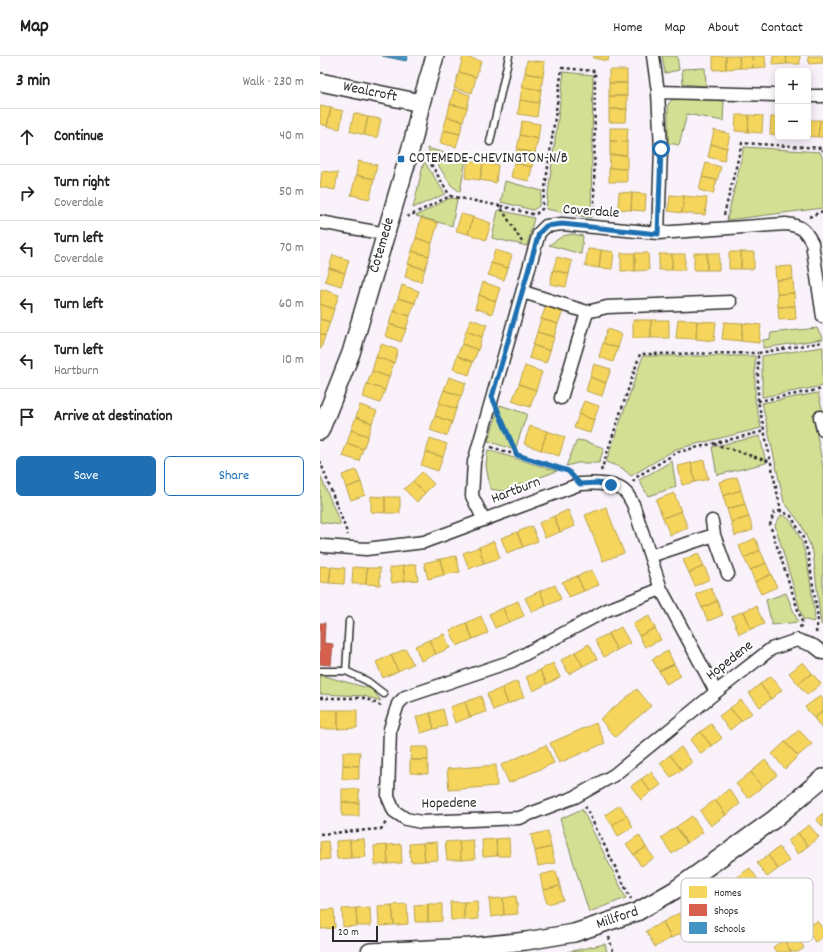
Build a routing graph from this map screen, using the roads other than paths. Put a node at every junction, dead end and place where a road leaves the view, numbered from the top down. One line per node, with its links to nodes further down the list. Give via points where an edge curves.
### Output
1 (435, 56): 9 (street, Cotemede)
2 (508, 56): 10 (lane)
3 (653, 56): 5 (street)
4 (320, 82): 9 (street, Wealcroft)
5 (658, 92): 6 (street); 13 (street, via 661,149)
6 (775, 95)
7 (811, 96): 8 (street)
8 (823, 96)
9 (421, 103): 12 (street, Cotemede, via 414,137)
10 (490, 142)
11 (320, 222): 12 (street)
12 (387, 230): 21 (street, Cotemede, via 351,353)
13 (658, 234): 14 (street, Coverdale, via 562,224 546,226 539,233); 17 (street, Coverdale, via 786,224 802,228 812,243)
14 (523, 292): 16 (street); 22 (street, Coverdale, via 474,462 472,496)
15 (730, 302): 16 (street, via 607,307)
16 (587, 312): 18 (street)
17 (823, 317)
18 (561, 398)
19 (820, 417): 20 (street)
20 (823, 430)
21 (320, 431)
22 (484, 520): 25 (street, Hartburn, via 424,542 366,549); 26 (street, Hartburn, via 580,484 611,485 626,492 633,504)
23 (712, 520): 24 (street)
24 (714, 535): 26 (street); 27 (street)
25 (320, 545)
26 (650, 556): 28 (street)
27 (728, 574)
28 (661, 589): 33 (street); 33 (street, Hopedene, via 607,610 512,661 405,697 398,704 390,729 388,797 394,811 406,819 421,822 519,818 579,795 614,776)
29 (349, 621): 32 (lane)
30 (818, 649): 33 (street, Hopedene, via 797,640 771,649)
31 (320, 671): 32 (lane)
32 (346, 671): 34 (lane, via 367,680)
33 (716, 692)
34 (384, 694)
35 (823, 778): 36 (street, Millford, via 766,825)
36 (692, 878)
37 (681, 886): 38 (street, Millford, via 637,912)
38 (527, 947): 39 (street, Millford)
39 (370, 952)

